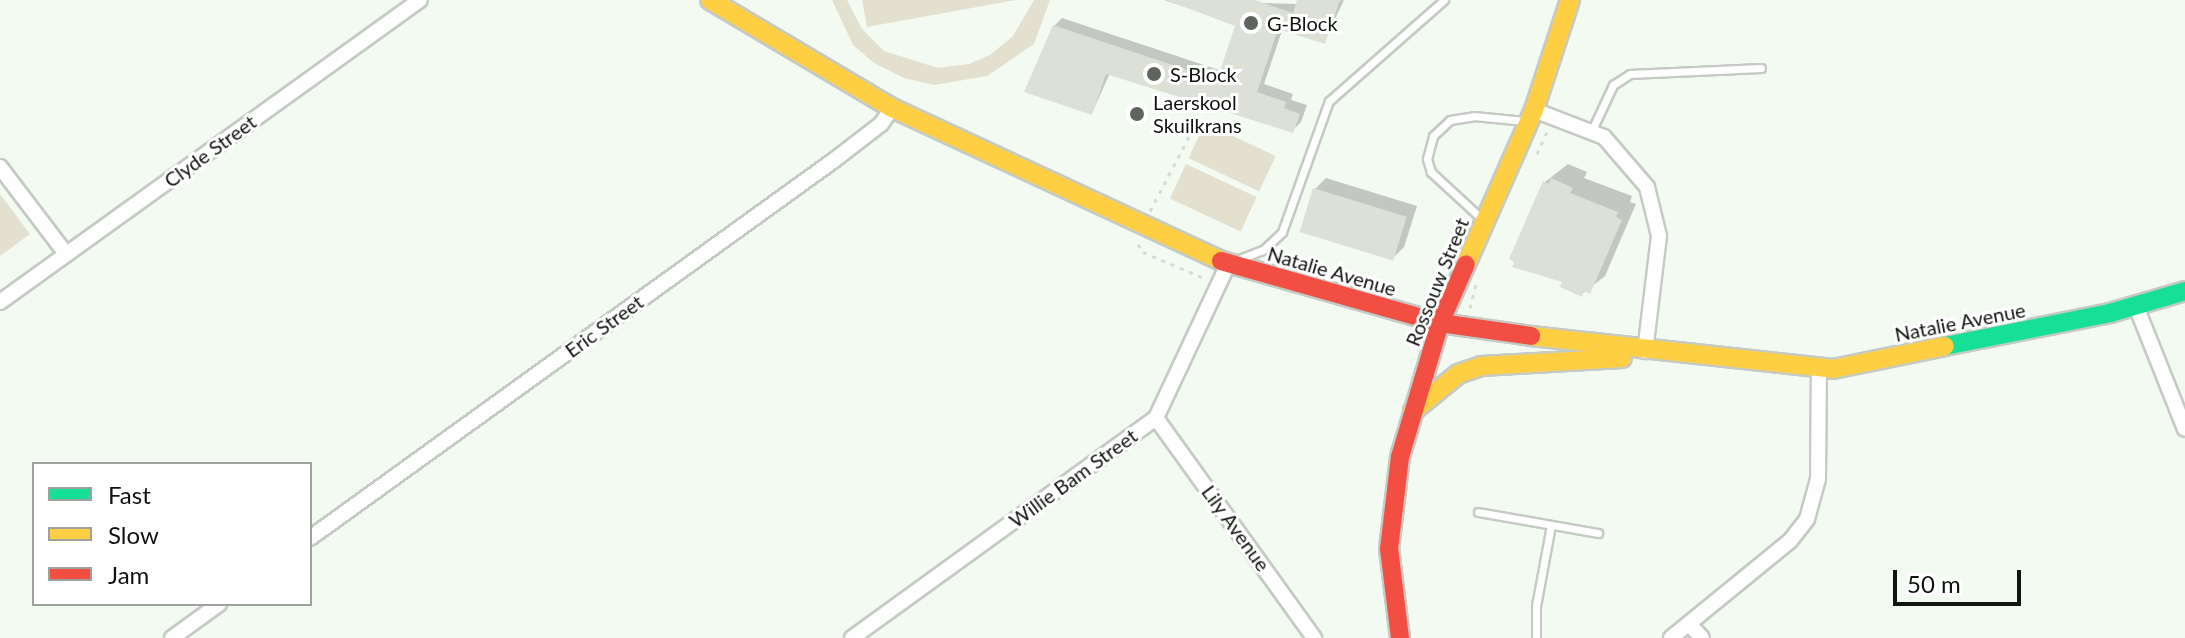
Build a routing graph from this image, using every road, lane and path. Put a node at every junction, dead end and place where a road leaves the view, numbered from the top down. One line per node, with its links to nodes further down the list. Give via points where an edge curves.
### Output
1 (420, 0): 14 (street, Clyde Street)
2 (710, 0): 6 (street, Natalie Avenue)
3 (1444, 0): 15 (lane, via 1329,101 1282,232 1263,250)
4 (1570, 0): 7 (street, Rossouw Street)
5 (1761, 68): 8 (lane, via 1630,74 1613,85)
6 (892, 108): 15 (street, Natalie Avenue); 29 (street, Eric Street, via 881,124 833,161)
7 (1532, 116): 8 (street); 12 (street, Rossouw Street); 12 (lane, via 1450,120 1433,136 1427,159 1431,172)
8 (1592, 130): 21 (street, via 1633,167 1653,205 1659,236)
9 (1192, 131): 11 (path)
10 (0, 167): 14 (street)
11 (1148, 215)
12 (1485, 222): 20 (street, Rossouw Street)
13 (1139, 236): 16 (path, via 1143,252)
14 (66, 254): 18 (street, Clyde Street)
15 (1228, 264): 20 (street, Natalie Avenue); 24 (street, Willie Bam Street)
16 (1206, 279)
17 (2185, 291): 19 (street, Natalie Avenue)
18 (0, 302)
19 (2136, 306): 22 (street, Natalie Avenue); 25 (street)
20 (1440, 323): 21 (street, Natalie Avenue); 23 (street, Rossouw Street)
21 (1645, 351): 22 (street, Natalie Avenue); 23 (street, via 1624,358 1481,366 1458,374)
22 (1819, 369): 31 (street, via 1818,479 1807,519 1790,541)
23 (1413, 411): 35 (street, Rossouw Street, via 1391,504 1389,549)
24 (1156, 418): 33 (street, Willie Bam Street); 34 (street, Lily Avenue)
25 (2185, 429)
26 (1478, 512): 27 (lane)
27 (1551, 525): 28 (lane); 36 (lane, via 1536,606)
28 (1598, 533)
29 (312, 537)
30 (216, 606): 32 (street)
31 (1689, 624): 37 (street); 38 (street)
32 (172, 638)
33 (852, 638)
34 (1314, 638)
35 (1400, 638)
36 (1536, 638)
37 (1671, 638)
38 (1702, 638)

